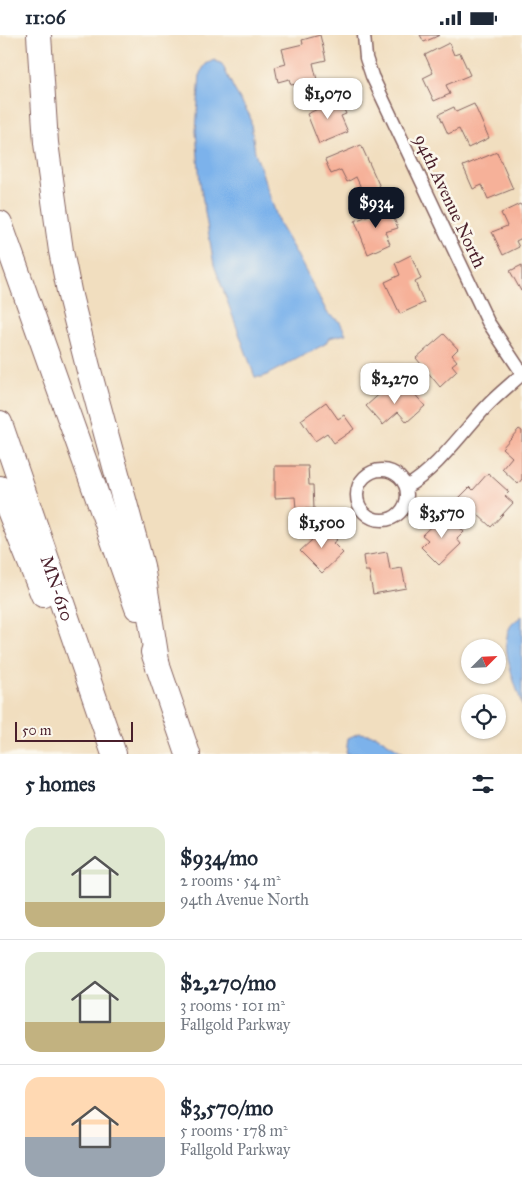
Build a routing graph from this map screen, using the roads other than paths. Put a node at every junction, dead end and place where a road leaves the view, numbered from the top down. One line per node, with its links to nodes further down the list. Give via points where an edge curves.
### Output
1 (39, 35): 8 (highway, via 46,143 61,251 88,367 142,566)
2 (364, 35): 4 (street, 94th Avenue North, via 372,76 488,322)
3 (1, 227): 8 (highway)
4 (522, 374): 6 (street, via 487,406 436,464)
5 (0, 423): 10 (highway, MN-610)
6 (406, 487)
7 (0, 488): 9 (highway)
8 (158, 667): 11 (highway)
9 (103, 754)
10 (114, 754)
11 (188, 754)

